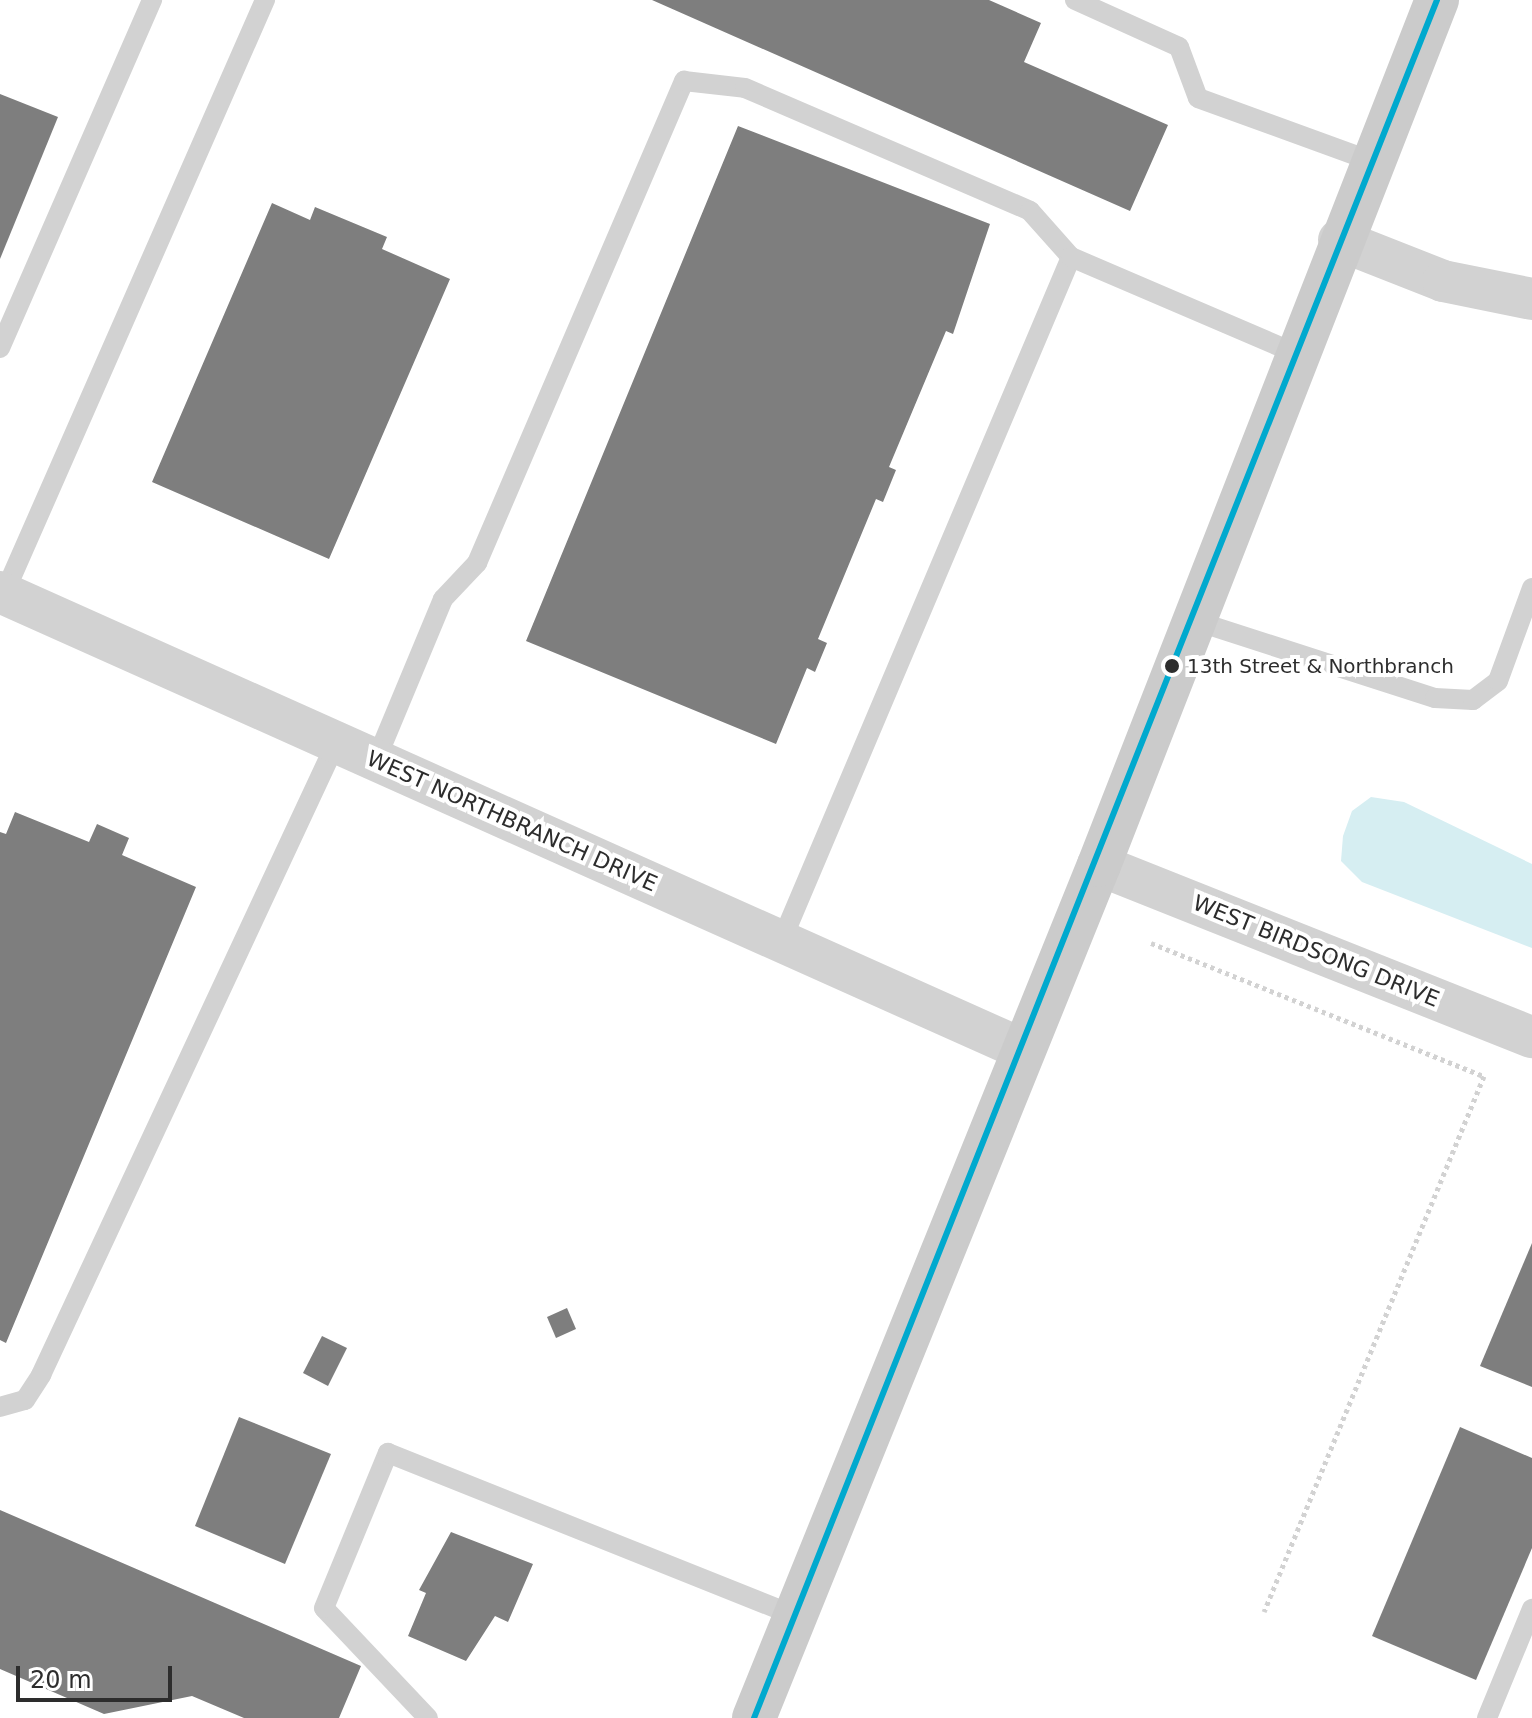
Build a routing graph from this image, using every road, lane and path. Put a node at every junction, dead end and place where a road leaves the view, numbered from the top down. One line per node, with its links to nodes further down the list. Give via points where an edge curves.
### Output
1 (152, 0): 9 (lane)
2 (265, 0): 12 (lane)
3 (1075, 0): 5 (lane, via 1179,47 1198,98)
4 (1437, 0): 5 (street)
5 (1371, 161): 6 (street)
6 (1339, 240): 8 (street, via 1443,281); 10 (street)
7 (1071, 257): 10 (lane); 15 (lane, via 1030,211 745,88 684,81 477,563 443,599); 17 (lane)
8 (1532, 299)
9 (0, 348)
10 (1295, 353): 13 (street)
11 (1532, 588): 13 (lane, via 1498,681 1473,700 1435,698)
12 (2, 593): 14 (street, WEST NORTHBRANCH DRIVE)
13 (1193, 620): 16 (street)
14 (336, 743): 15 (street, WEST NORTHBRANCH DRIVE); 21 (lane, via 41,1375 25,1400)
15 (376, 760): 17 (street, WEST NORTHBRANCH DRIVE)
16 (1099, 865): 19 (street, WEST BIRDSONG DRIVE); 20 (street)
17 (781, 942): 20 (street, WEST NORTHBRANCH DRIVE)
18 (1151, 943): 23 (path, via 1484,1076)
19 (1532, 1037)
20 (1024, 1050): 24 (street)
21 (0, 1407)
22 (1532, 1609): 27 (lane)
23 (1264, 1612)
24 (795, 1616): 25 (lane, via 388,1453 324,1608); 26 (street)
25 (428, 1718)
26 (754, 1718)
27 (1487, 1718)

